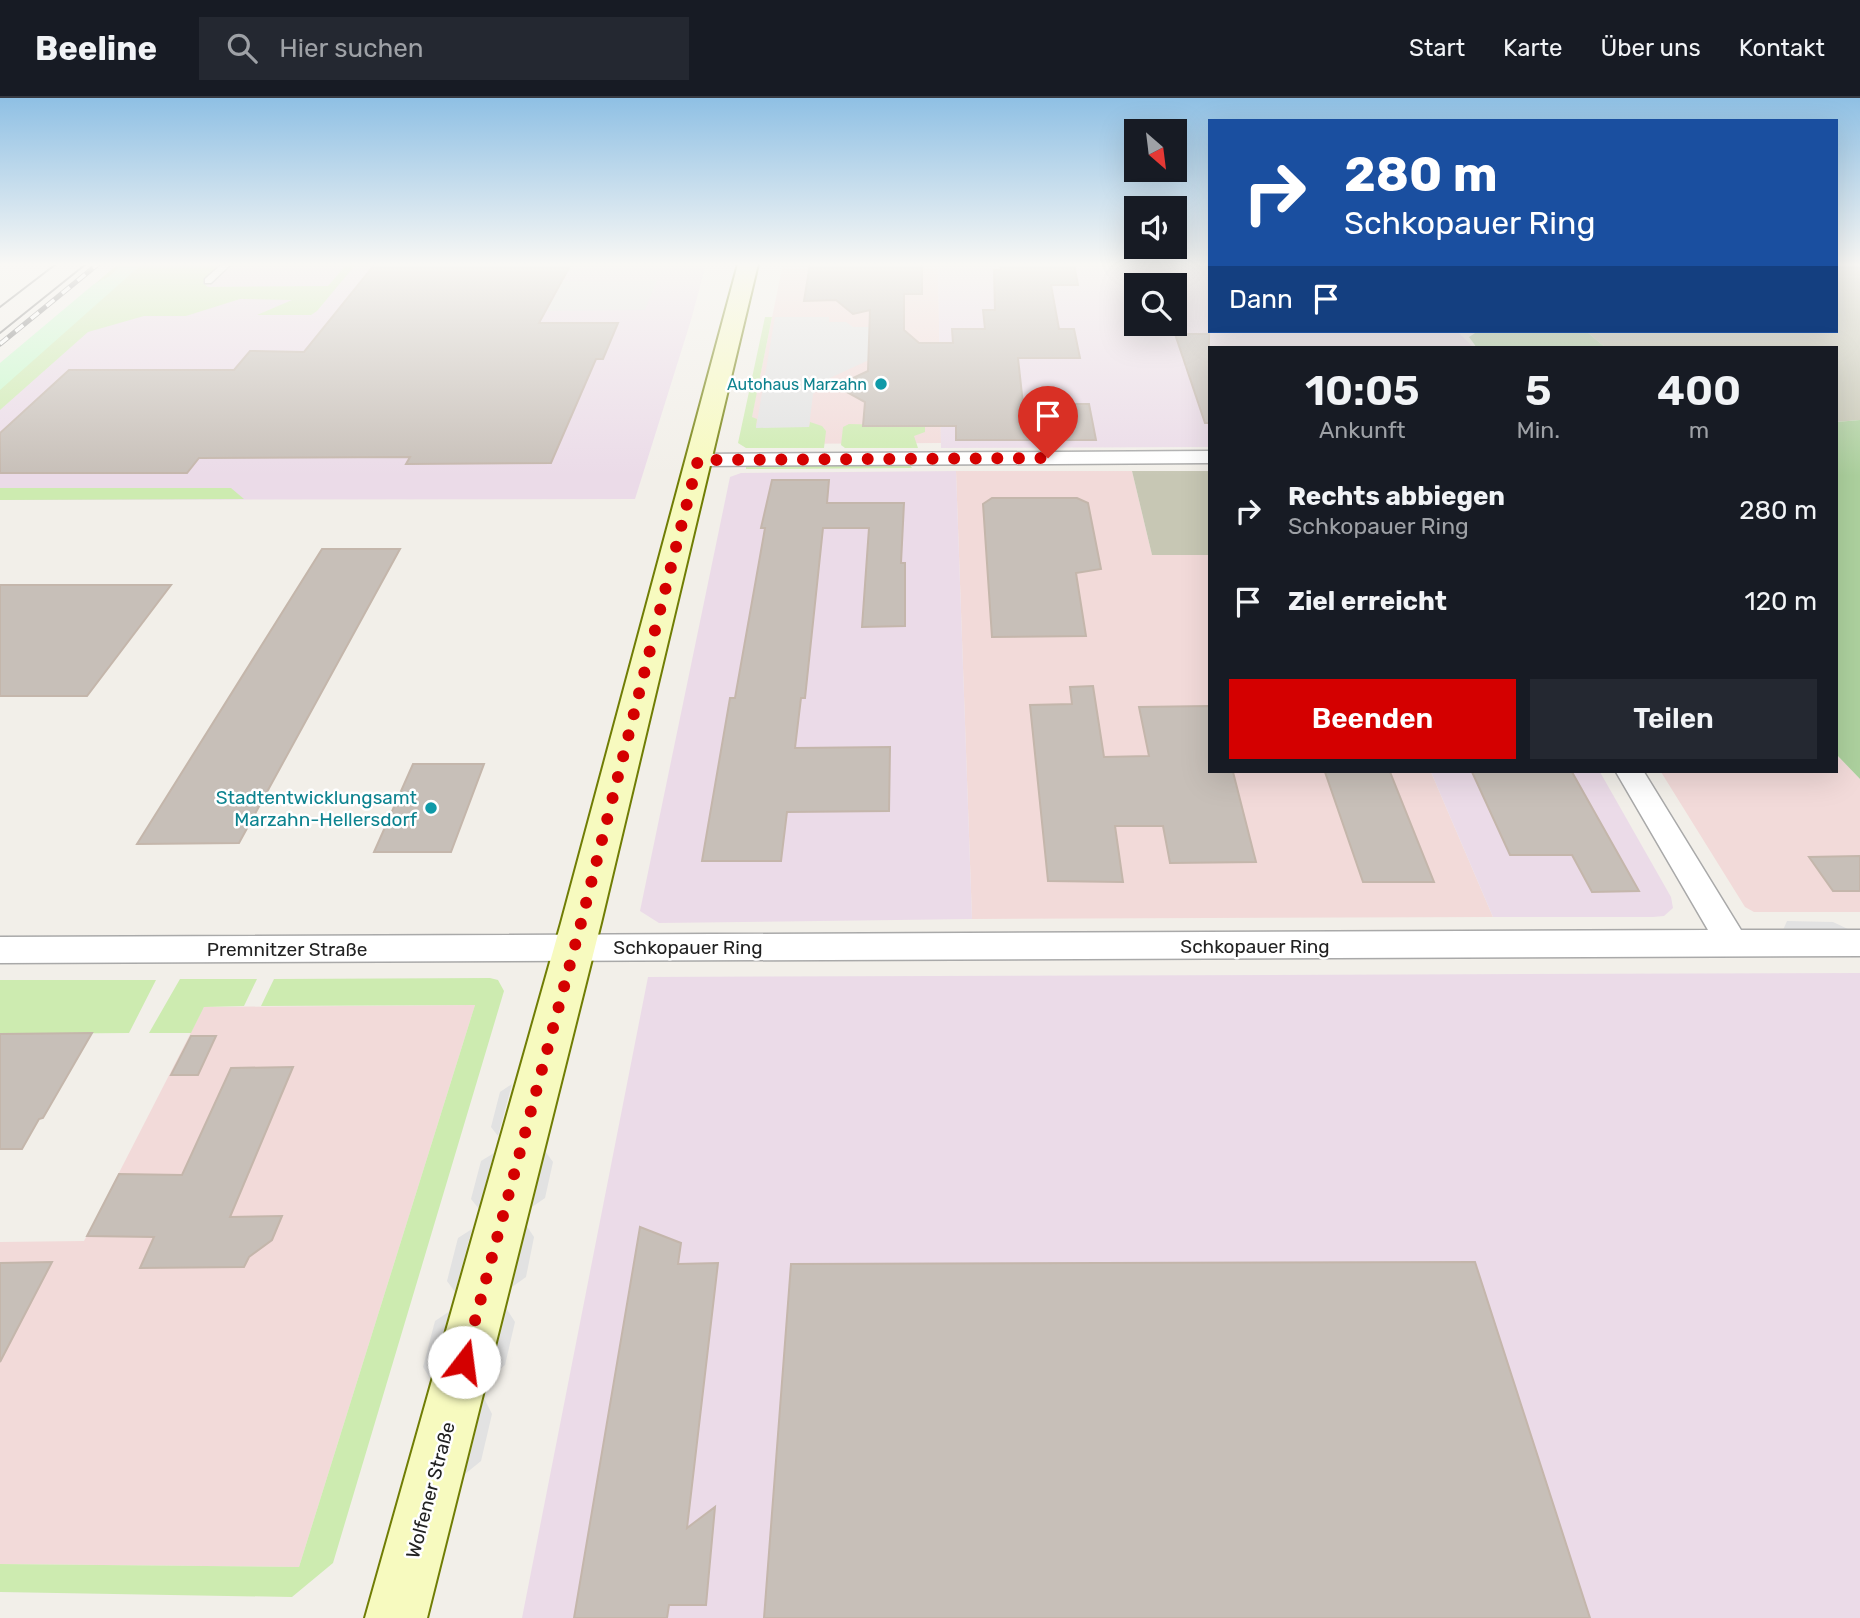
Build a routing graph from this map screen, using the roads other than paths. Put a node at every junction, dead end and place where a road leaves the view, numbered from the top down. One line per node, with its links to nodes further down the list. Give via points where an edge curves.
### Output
1 (730, 335): 3 (street, Wolfener Straße)
2 (1208, 457): 3 (street)
3 (698, 460): 7 (street, Wolfener Straße)
4 (1631, 773): 6 (street)
5 (1860, 943): 6 (street, Schkopauer Ring)
6 (1733, 945): 7 (street, Schkopauer Ring)
7 (574, 947): 8 (street, Premnitzer Straße); 9 (street, Wolfener Straße)
8 (0, 950)
9 (396, 1618)

